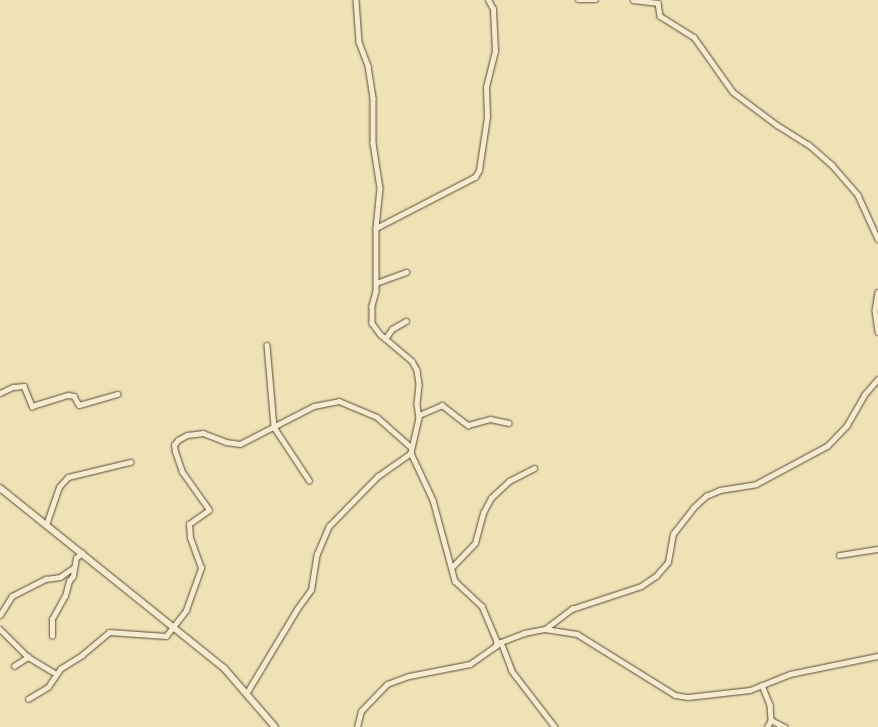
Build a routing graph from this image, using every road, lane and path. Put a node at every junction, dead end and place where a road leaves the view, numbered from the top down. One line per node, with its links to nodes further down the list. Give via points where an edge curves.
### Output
1 (356, 0): 6 (street, via 359,42 373,98 373,143 381,197)
2 (488, 0): 6 (street, via 493,9 495,52 486,87 487,117 479,170 475,177)
3 (578, 0): 4 (street)
4 (596, 0)
5 (633, 0): 7 (street, via 658,3 660,16 694,37 733,92 808,144 832,165 858,195)
6 (376, 228): 9 (street)
7 (878, 239)
8 (406, 272): 9 (street)
9 (376, 283): 13 (street, via 372,323)
10 (878, 292): 12 (street, via 875,310)
11 (406, 321): 13 (street, via 392,329)
12 (878, 332)
13 (385, 338): 18 (street, via 414,364 419,381)
14 (267, 345): 20 (street)
15 (878, 378): 36 (street, via 847,425 827,446 756,484 736,486 706,496 673,534 668,562 656,576 641,586 572,608)
16 (0, 393): 17 (street, via 24,386 32,406 68,395 74,396 80,404)
17 (117, 394)
18 (419, 416): 19 (street, via 442,405 468,425 490,418); 21 (street)
19 (509, 422)
20 (274, 427): 21 (street, via 314,406 339,401 377,417); 25 (street); 35 (street, via 240,444 196,433 174,445 182,472 209,510 189,524 200,573 186,610)
21 (411, 447): 22 (street)
22 (411, 453): 31 (street, via 434,500); 45 (street, via 378,476 329,526 317,554 311,590)
23 (130, 462): 27 (street, via 68,476 59,487)
24 (534, 468): 31 (street, via 513,478 491,498 483,513 475,543)
25 (309, 480)
26 (0, 488): 27 (main road)
27 (46, 525): 29 (main road)
28 (878, 549): 30 (street)
29 (82, 552): 32 (street); 35 (main road)
30 (839, 555)
31 (452, 567): 39 (street, via 458,584 482,606)
32 (74, 568): 33 (street, via 12,596); 37 (street, via 65,596 52,618)
33 (0, 615)
34 (0, 629): 41 (street)
35 (173, 629): 43 (street, via 164,637 109,632); 45 (main road, via 224,668)
36 (545, 629): 38 (street); 44 (street, via 577,634 674,695 727,694)
37 (52, 636)
38 (501, 642): 39 (street); 50 (street, via 512,671)
39 (496, 646): 49 (street, via 470,664 409,676 387,684 361,711)
40 (878, 656): 44 (street, via 790,674)
41 (28, 657): 42 (street); 43 (street)
42 (14, 666)
43 (56, 674): 46 (street, via 48,687)
44 (762, 685): 47 (street, via 770,705)
45 (246, 694): 48 (main road)
46 (28, 699)
47 (771, 720): 51 (street); 52 (street)
48 (275, 727)
49 (357, 727)
50 (556, 727)
51 (767, 727)
52 (786, 727)

